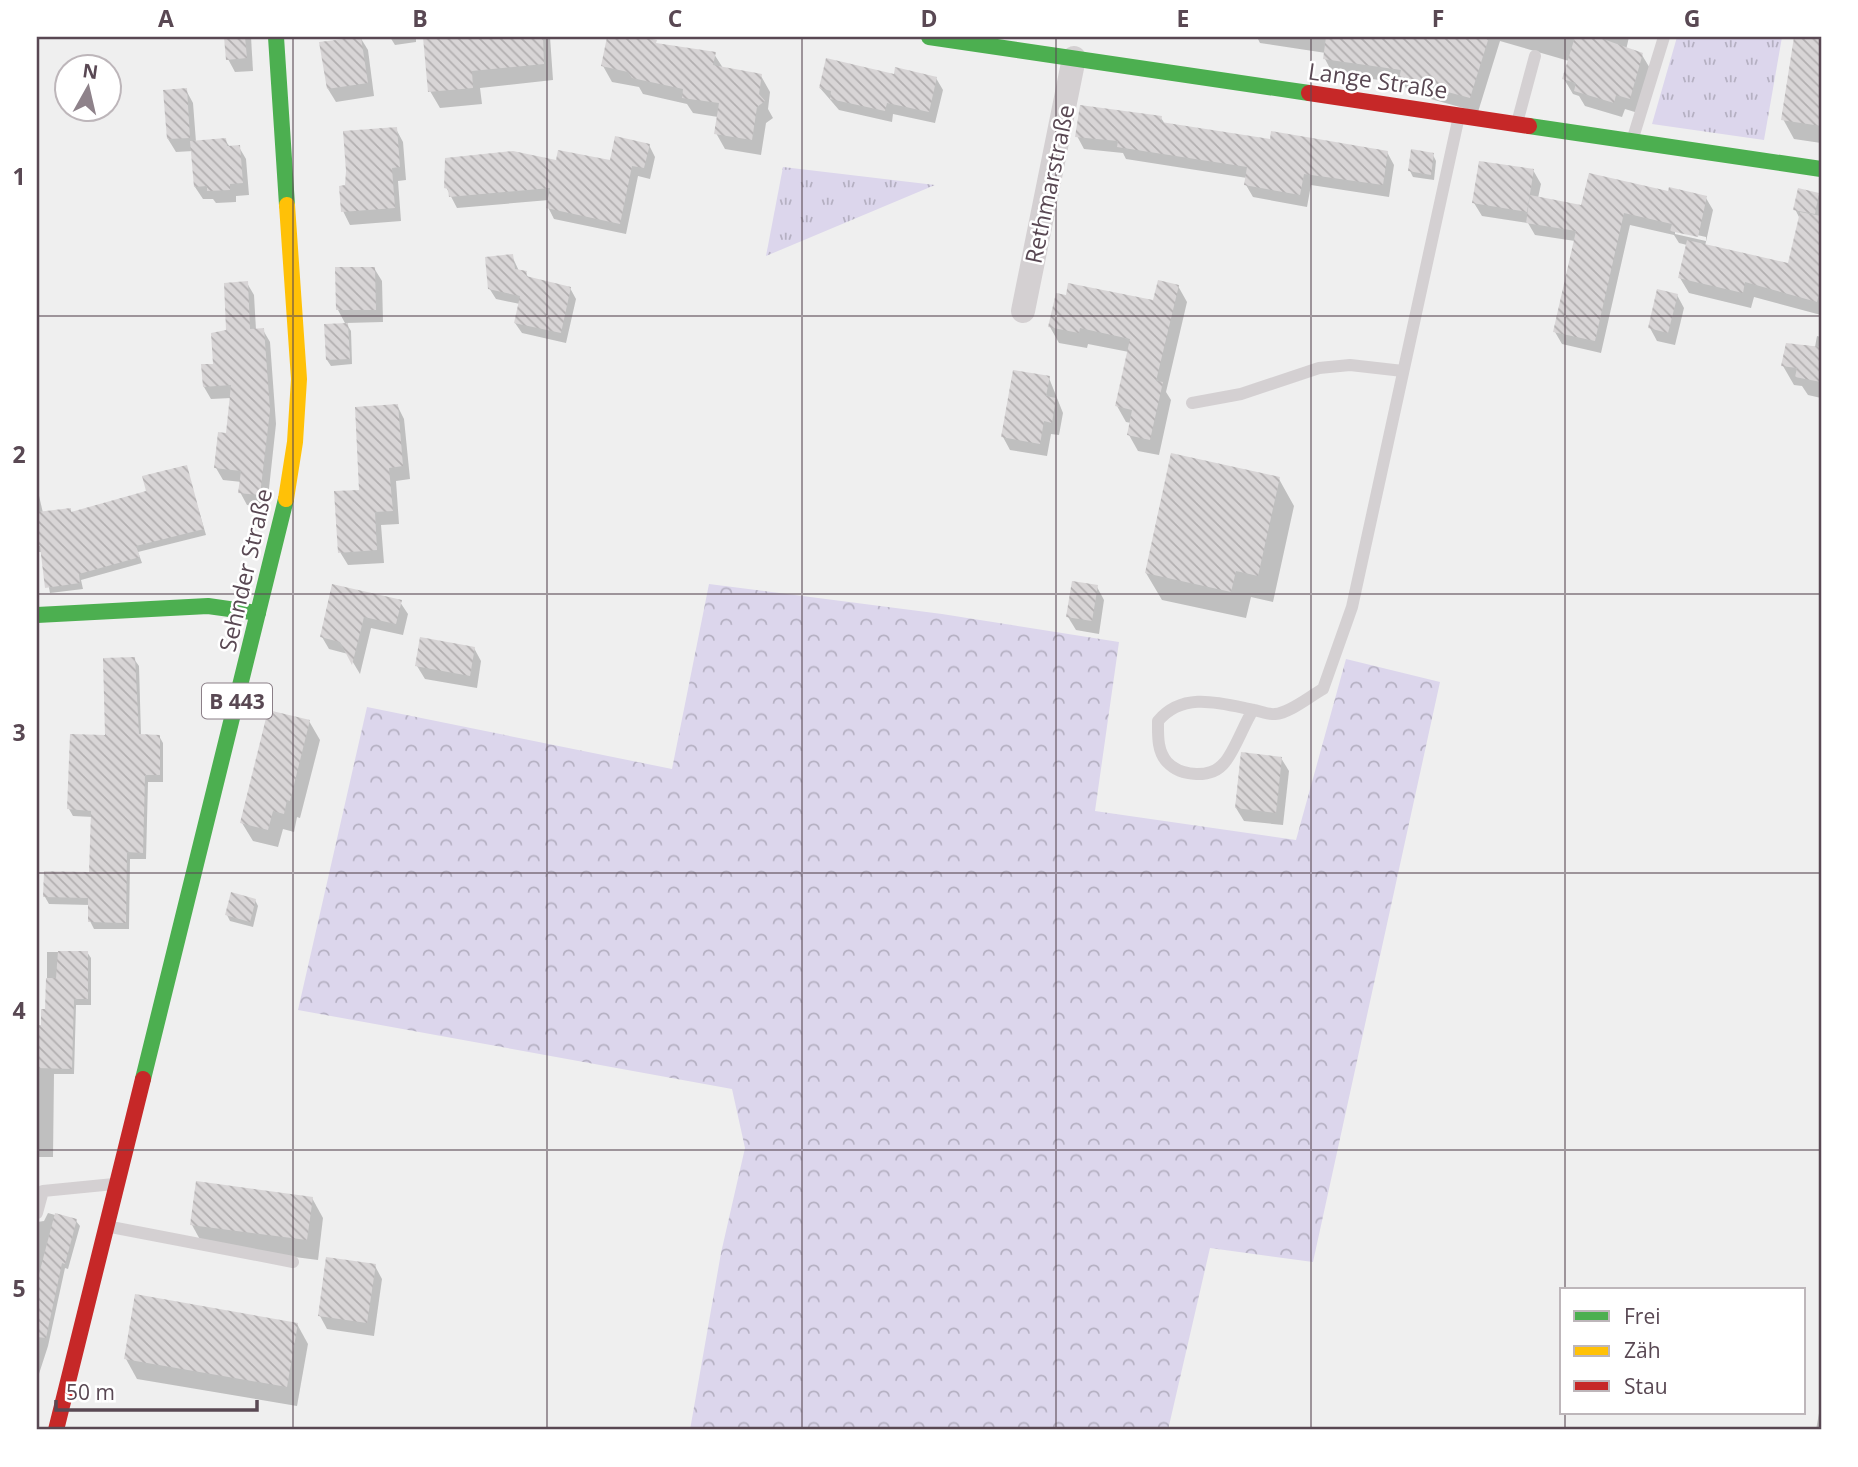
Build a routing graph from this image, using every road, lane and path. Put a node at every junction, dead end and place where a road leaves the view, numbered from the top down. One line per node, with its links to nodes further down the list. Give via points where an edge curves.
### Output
1 (276, 37): 13 (main road, Sehnder Straße / B 443, via 299,379 285,508)
2 (929, 37): 5 (main road, Lange Straße)
3 (1664, 37): 8 (lane)
4 (1535, 56): 7 (lane)
5 (1074, 58): 6 (main road, Lange Straße); 10 (street, Rethmarstraße)
6 (1459, 116): 7 (main road, Lange Straße); 11 (lane)
7 (1516, 124): 8 (main road, Lange Straße)
8 (1631, 141): 9 (main road, Lange Straße)
9 (1821, 169)
10 (1023, 311)
11 (1403, 371): 12 (lane, via 1350,365 1319,368 1241,394); 15 (lane, via 1352,607 1324,689 1276,714)
12 (1192, 403)
13 (258, 613): 14 (main road, via 208,606); 16 (main road, Sehnder Straße / B 443)
14 (37, 615)
15 (1253, 710): 15 (lane, via 1194,700 1175,705 1158,721 1159,746 1166,761 1195,775 1225,763)
16 (118, 1183): 17 (lane, via 43,1191); 18 (main road, Sehnder Straße / B 443)
17 (37, 1213)
18 (107, 1226): 19 (lane); 20 (main road, Sehnder Straße / B 443)
19 (293, 1262)
20 (56, 1430)

